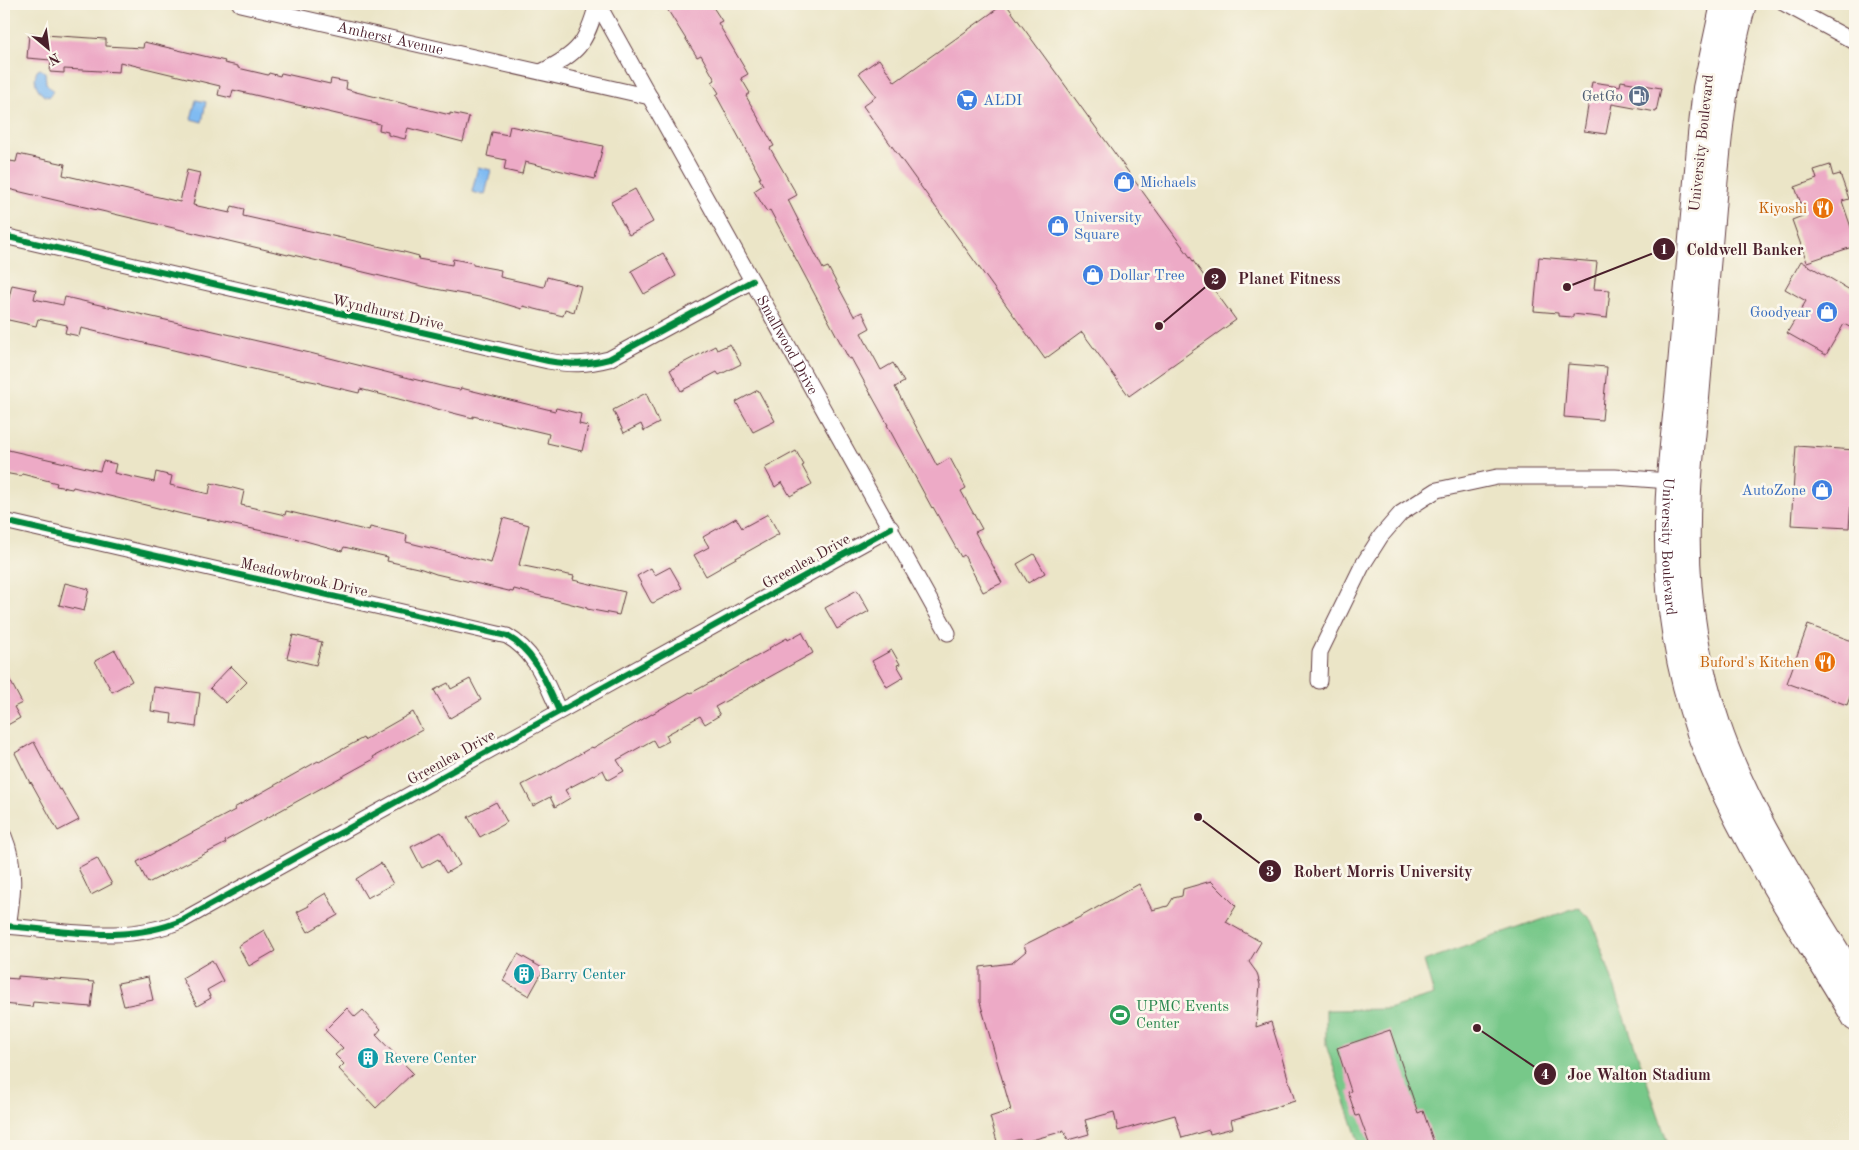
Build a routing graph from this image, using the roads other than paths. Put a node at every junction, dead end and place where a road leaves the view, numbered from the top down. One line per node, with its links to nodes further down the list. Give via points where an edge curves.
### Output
1 (240, 4): 7 (street, Amherst Avenue)
2 (597, 4): 7 (street, via 580,45 572,54); 8 (street, Smallwood Drive)
3 (1723, 4): 11 (main road, University Boulevard, via 1705,88)
4 (1744, 4): 19 (main road, University Boulevard, via 1733,52 1720,144 1690,474 1688,538 1692,612 1707,688 1731,760 1762,823)
5 (1785, 4): 6 (street)
6 (1855, 42)
7 (541, 72): 8 (street, Amherst Avenue)
8 (650, 97): 10 (street, Smallwood Drive)
9 (4, 236): 10 (street, Wyndhurst Drive, via 572,365 609,359)
10 (752, 281): 13 (street, Smallwood Drive)
11 (1669, 481): 15 (street, via 1615,477 1497,477 1437,490 1401,513 1362,566 1320,652); 20 (main road, University Boulevard, via 1666,542 1674,622 1680,661 1699,732 1746,836)
12 (4, 521): 16 (street, Meadowbrook Drive, via 506,636 524,647 531,656)
13 (890, 528): 14 (street, Smallwood Drive); 16 (street, Greenlea Drive)
14 (948, 632)
15 (1318, 681)
16 (559, 711): 18 (street, Greenlea Drive, via 171,924 139,932 94,935)
17 (4, 836): 18 (street, via 14,870)
18 (6, 926)
19 (1855, 981)
20 (1855, 1019)

